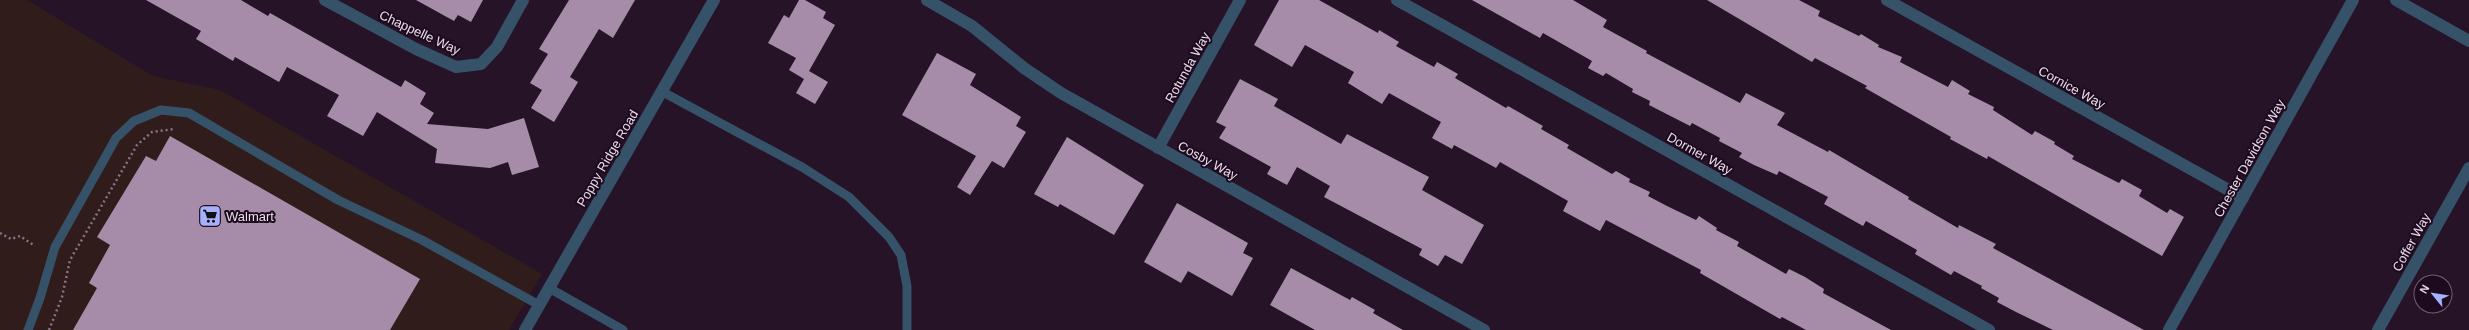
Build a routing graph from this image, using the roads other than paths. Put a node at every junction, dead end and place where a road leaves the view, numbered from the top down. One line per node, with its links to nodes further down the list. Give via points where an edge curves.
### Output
1 (325, 0): 2 (street, Chappelle Way, via 416,49 456,66 481,64 497,46)
2 (523, 0)
3 (714, 0): 11 (street, Poppy Ridge Road)
4 (927, 0): 12 (street, Cosby Way, via 972,26 1045,84)
5 (1240, 0): 12 (street, Rotunda Way)
6 (1397, 0): 22 (street, Dormer Way)
7 (1888, 0): 14 (street, Cornice Way)
8 (2353, 0): 14 (street, Chester Davidson Way)
9 (2396, 0): 10 (street)
10 (2469, 41)
11 (661, 92): 15 (street, Poppy Ridge Road); 20 (lane, via 802,167 849,197 889,237 901,256 907,286)
12 (1158, 148): 21 (street, Cosby Way)
13 (2469, 168): 24 (street, Coffer Way)
14 (2243, 198): 23 (street, Chester Davidson Way)
15 (549, 288): 16 (street, Poppy Ridge Road); 19 (lane)
16 (539, 305): 17 (lane, via 422,240 338,200 189,113 161,110 134,121 116,138 55,247); 18 (street, Poppy Ridge Road)
17 (28, 330)
18 (525, 330)
19 (623, 330)
20 (907, 330)
21 (1484, 330)
22 (1989, 330)
23 (2169, 330)
24 (2378, 330)

